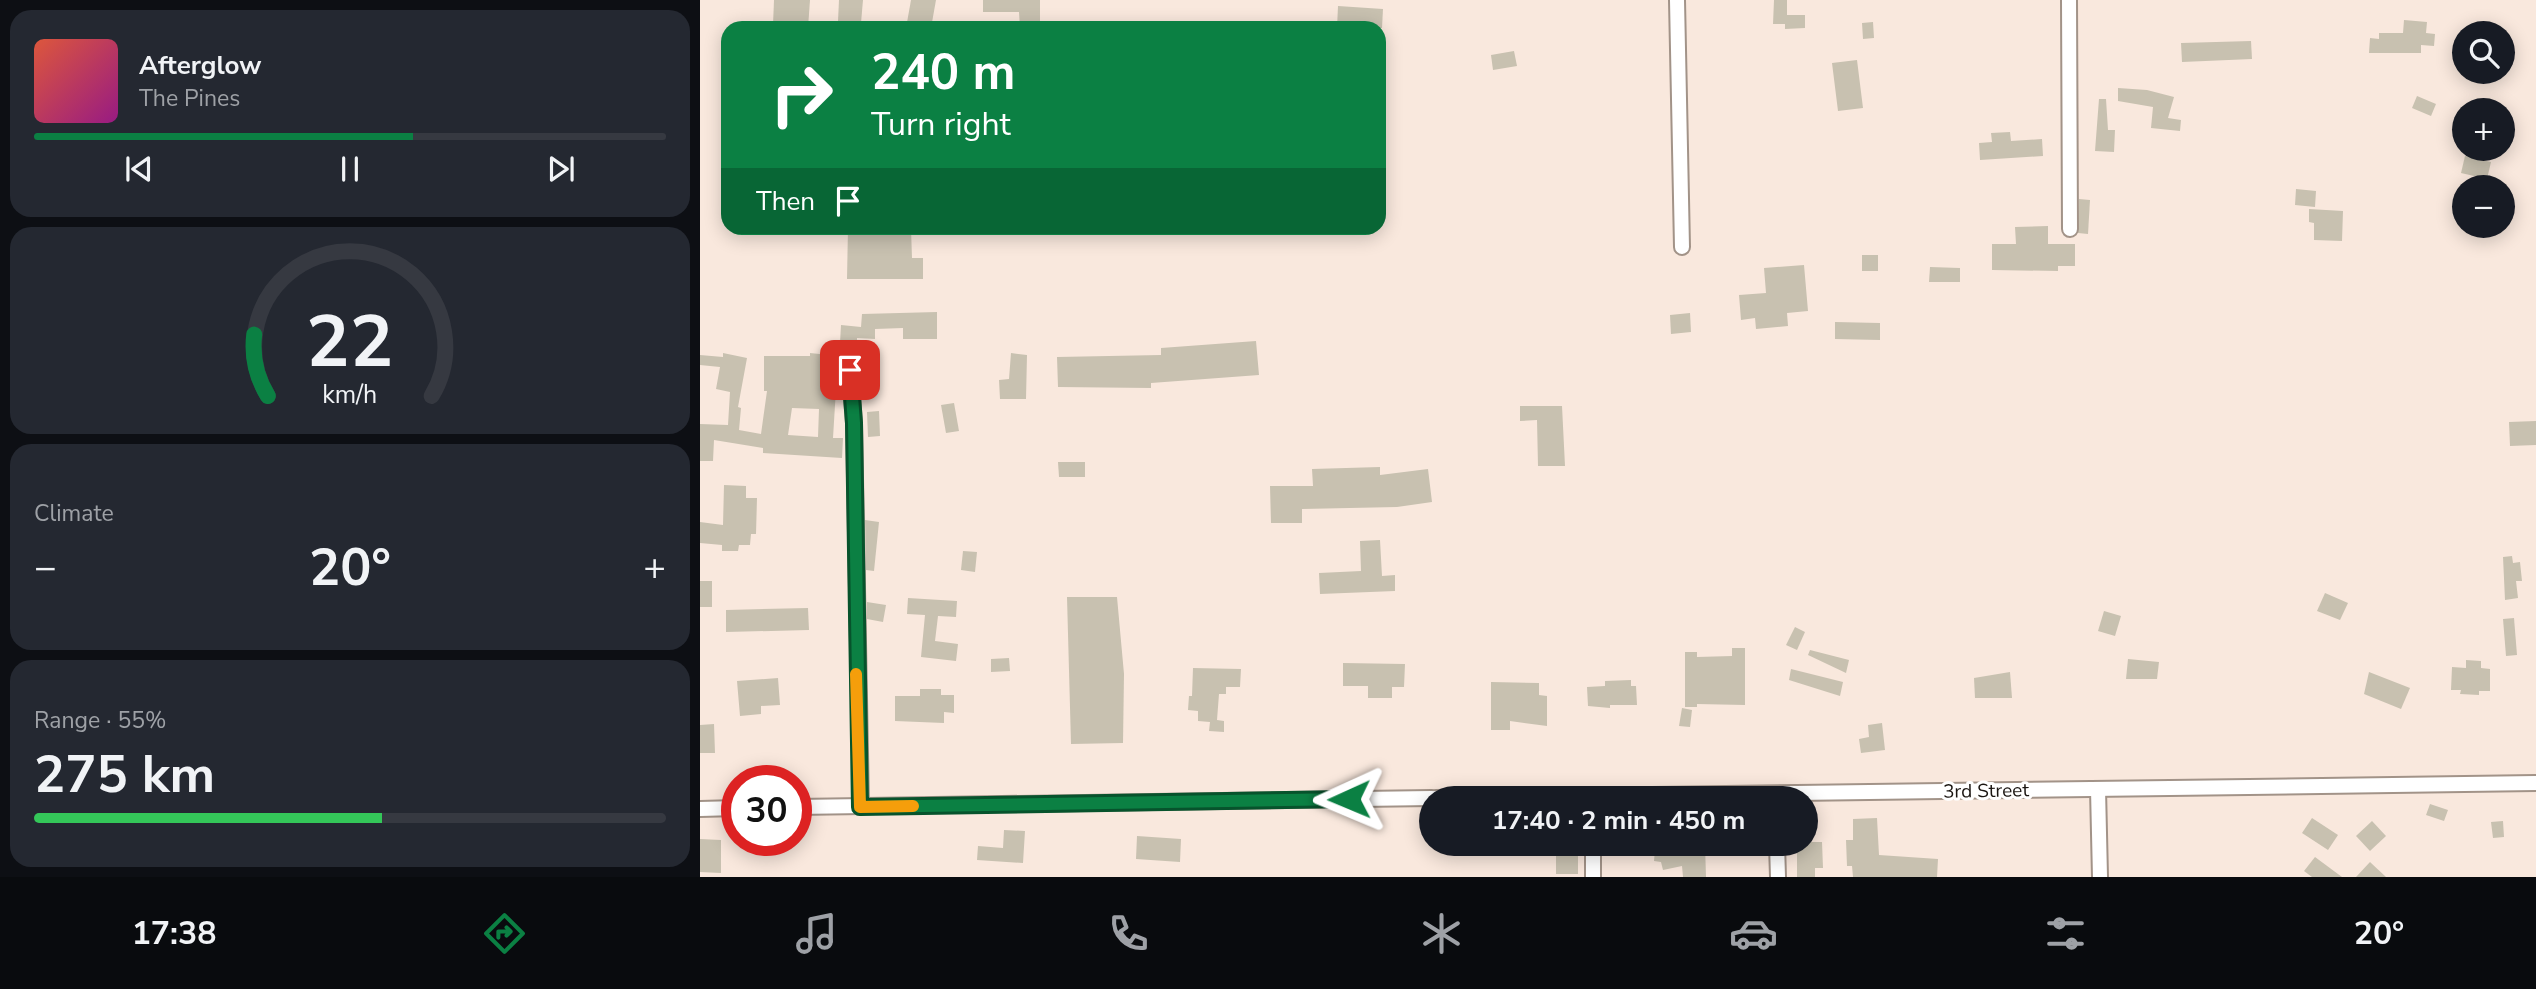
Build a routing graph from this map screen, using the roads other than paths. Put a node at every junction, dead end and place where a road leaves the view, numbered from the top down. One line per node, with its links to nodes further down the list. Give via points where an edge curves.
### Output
1 (1677, 0): 4 (street)
2 (2069, 0): 3 (street)
3 (2070, 229)
4 (1682, 247)
5 (850, 370): 11 (street)
6 (2536, 783): 7 (street, 3rd Street)
7 (2098, 789): 8 (street, 3rd Street); 18 (street)
8 (1818, 795)
9 (1419, 798): 11 (street, 3rd Street)
10 (812, 807): 11 (street, 3rd Street)
11 (860, 807)
12 (700, 808): 13 (street)
13 (721, 808)
14 (1592, 856): 16 (street)
15 (1777, 856): 17 (street)
16 (1593, 877)
17 (1778, 877)
18 (2100, 877)

